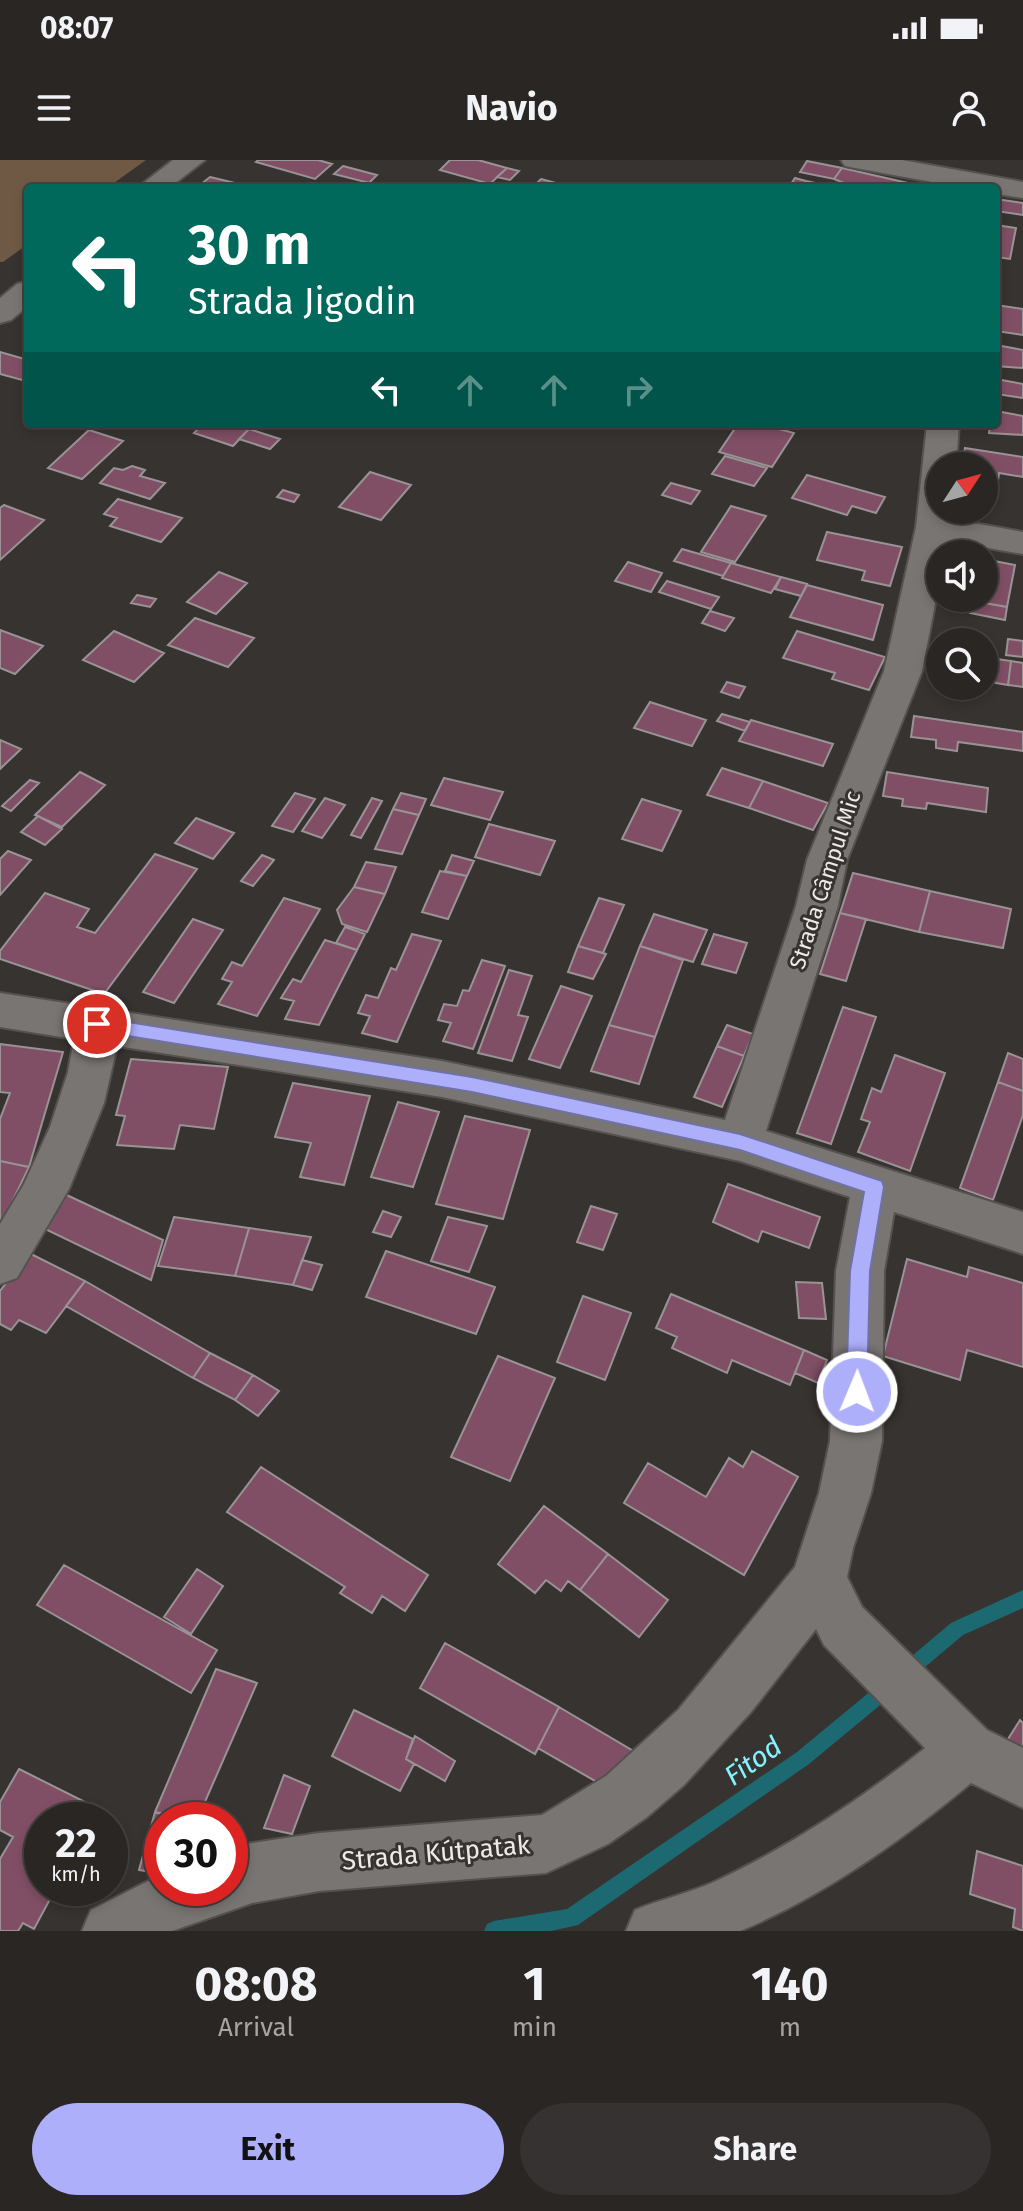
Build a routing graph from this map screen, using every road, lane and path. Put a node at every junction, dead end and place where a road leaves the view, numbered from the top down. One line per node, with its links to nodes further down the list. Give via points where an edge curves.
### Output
1 (191, 160): 3 (street)
2 (855, 160): 4 (street)
3 (157, 184)
4 (963, 184)
5 (1000, 188): 6 (street)
6 (1023, 190)
7 (24, 293): 8 (street)
8 (0, 314)
9 (943, 428): 10 (street, Strada Câmpul Mic)
10 (933, 527): 11 (street); 14 (street, Strada Câmpul Mic, via 903,671 831,847 817,906)
11 (1023, 543)
12 (0, 1010): 13 (street)
13 (97, 1024): 14 (street, via 442,1079); 17 (street, via 90,1076 63,1153)
14 (740, 1142): 15 (street)
15 (875, 1187): 16 (street); 18 (street, Strada Kútpatak, via 860,1271 856,1441 826,1548)
16 (1023, 1233)
17 (0, 1263)
18 (832, 1603): 19 (street); 21 (street, Strada Kútpatak, via 749,1672 665,1764 580,1830 546,1844 319,1862)
19 (953, 1738): 20 (street); 24 (street, via 922,1787 813,1859 739,1902)
20 (1023, 1779)
21 (248, 1874)
22 (157, 1906): 23 (street)
23 (112, 1931)
24 (656, 1931)

